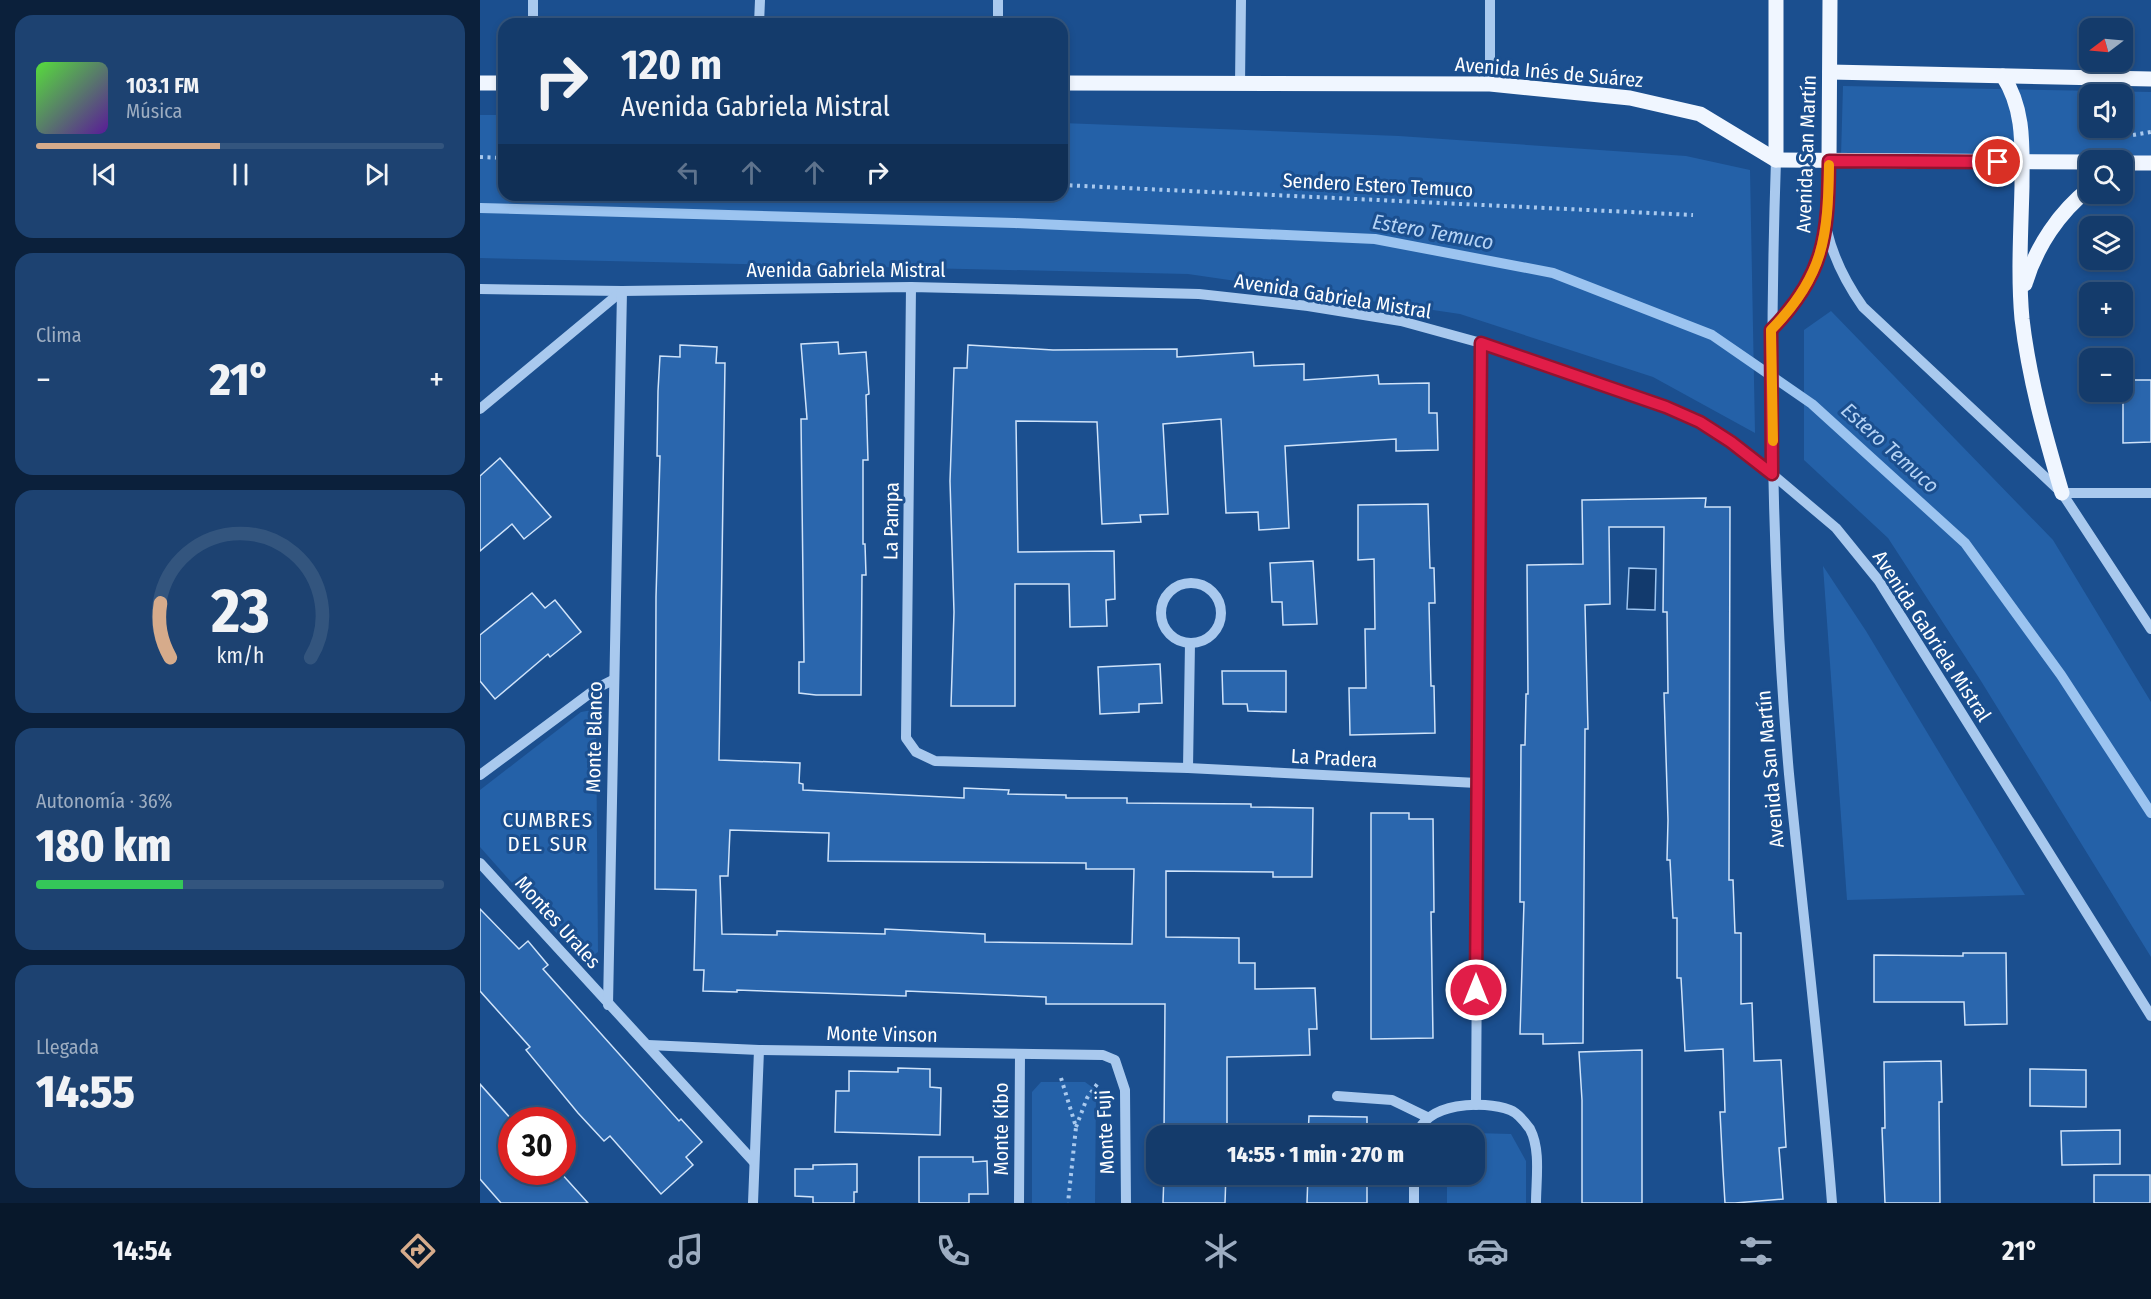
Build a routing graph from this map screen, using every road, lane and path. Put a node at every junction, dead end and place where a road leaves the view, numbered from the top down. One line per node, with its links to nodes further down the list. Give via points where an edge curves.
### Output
1 (533, 0): 8 (street)
2 (759, 0): 9 (street)
3 (998, 0): 10 (street)
4 (1241, 0): 17 (street)
5 (1490, 0): 18 (street)
6 (1776, 0): 21 (main road, Avenida San Martín)
7 (1830, 0): 11 (main road, Avenida San Martín)
8 (533, 18)
9 (759, 18)
10 (998, 18)
11 (1830, 72): 12 (main road); 22 (main road, Avenida San Martín)
12 (2003, 76): 13 (main road); 23 (main road, via 2013,90 2018,109)
13 (2151, 79)
14 (480, 83): 15 (main road)
15 (498, 83)
16 (1068, 83): 17 (main road, Avenida Inés de Suárez)
17 (1240, 84): 18 (main road, Avenida Inés de Suárez)
18 (1490, 84): 21 (main road, Avenida Inés de Suárez, via 1630,98 1700,114)
19 (480, 157): 20 (path)
20 (498, 158)
21 (1776, 160): 22 (main road); 35 (street, Avenida San Martín)
22 (1829, 161): 23 (main road); 30 (street, Avenida San Martín)
23 (2022, 162): 24 (main road); 34 (main road)
24 (2079, 162)
25 (2151, 163): 26 (main road)
26 (2133, 164)
27 (1068, 185): 29 (path, Sendero Estero Temuco)
28 (2079, 198): 34 (main road, via 2052,229 2028,272)
29 (1693, 215)
30 (1827, 231): 35 (street, Avenida San Martín, via 1804,292); 39 (street, via 1834,257 1863,307)
31 (911, 286): 33 (street, Avenida Gabriela Mistral); 36 (street, Avenida Gabriela Mistral, via 1199,294 1401,321); 44 (street, La Pampa, via 906,738)
32 (480, 289): 33 (street, Avenida Gabriela Mistral)
33 (622, 291): 37 (street); 43 (street, Monte Blanco)
34 (2021, 295): 39 (main road, via 2027,360)
35 (1771, 330): 38 (street, Avenida San Martín)
36 (1481, 343): 38 (street, Avenida Gabriela Mistral, via 1666,407 1723,437); 47 (street)
37 (480, 408)
38 (1772, 474): 50 (street, Avenida Gabriela Mistral, via 1836,528 1879,581); 69 (street, Avenida San Martín, via 1789,772)
39 (2062, 493): 40 (street); 41 (street)
40 (2151, 493)
41 (2151, 629)
42 (1190, 643): 42 (street, via 1210,637 1221,620 1221,609 1212,591 1193,583 1173,589 1162,606 1162,617 1171,635); 45 (street)
43 (613, 680): 46 (street); 49 (street, Monte Blanco)
44 (916, 752): 45 (street, La Pradera, via 935,761)
45 (1188, 768): 47 (street, La Pradera)
46 (480, 775)
47 (1477, 783): 57 (street)
48 (480, 862): 49 (street, Montes Urales)
49 (608, 1005): 51 (street)
50 (2151, 1016)
51 (648, 1045): 52 (street, Monte Vinson); 61 (street)
52 (759, 1050): 53 (street, Monte Vinson); 61 (street)
53 (1020, 1054): 54 (street, Monte Vinson); 64 (street, Monte Kibo)
54 (1054, 1055): 55 (street, Monte Vinson, via 1103,1054); 60 (path)
55 (1115, 1060): 60 (path, via 1087,1098); 66 (street, Monte Fuji, via 1125,1090)
56 (1337, 1096): 58 (street, via 1392,1100)
57 (1476, 1106): 58 (street, via 1441,1110); 68 (street, via 1511,1110 1531,1132 1536,1148)
58 (1427, 1117): 59 (street)
59 (1423, 1125)
60 (1076, 1127): 65 (path)
61 (754, 1162): 63 (street)
62 (1414, 1185): 67 (street)
63 (753, 1203)
64 (1019, 1203)
65 (1068, 1203)
66 (1126, 1203)
67 (1414, 1203)
68 (1536, 1203)
69 (1832, 1203)

